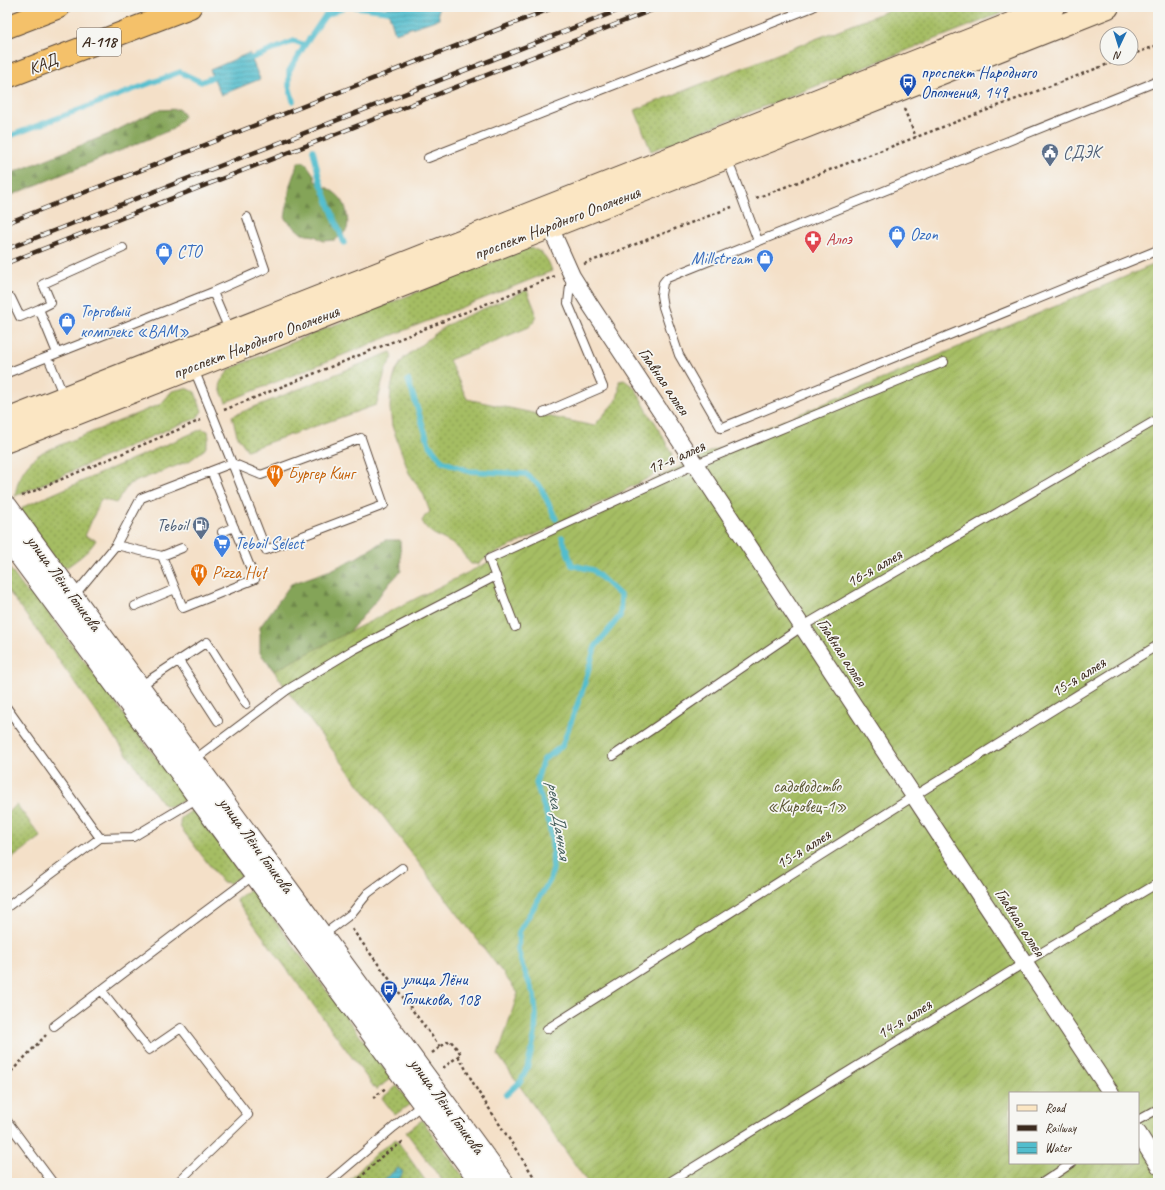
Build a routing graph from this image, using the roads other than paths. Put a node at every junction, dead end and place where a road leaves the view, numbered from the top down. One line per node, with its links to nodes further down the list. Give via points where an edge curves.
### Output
1 (59, 7): 6 (highway)
2 (190, 7): 7 (highway, КАД / А-118)
3 (813, 7): 10 (lane)
4 (1053, 7): 20 (main road, проспект Народного Ополчения)
5 (1108, 7): 9 (main road, проспект Народного Ополчения)
6 (7, 27)
7 (7, 77)
8 (1158, 81): 13 (lane)
9 (727, 157): 12 (main road, проспект Народного Ополчения); 13 (lane)
10 (428, 158)
11 (247, 217): 17 (lane, via 265,269)
12 (550, 227): 16 (street, Главная аллея); 24 (main road, проспект Народного Ополчения)
13 (758, 242): 15 (lane, via 667,278 661,295 679,354 720,428)
14 (123, 248): 19 (lane, via 43,284 51,303)
15 (1158, 250)
16 (572, 276): 27 (lane, via 568,303 603,387); 32 (street, Главная аллея)
17 (213, 292): 20 (lane); 21 (lane)
18 (7, 300): 19 (lane, via 11,298 20,317)
19 (39, 309): 21 (lane)
20 (230, 332): 26 (main road, проспект Народного Ополчения)
21 (57, 353): 22 (lane)
22 (48, 357): 25 (lane); 26 (lane)
23 (944, 362): 32 (lane, 17-я аллея)
24 (193, 367): 30 (main road, проспект Народного Ополчения); 31 (lane)
25 (7, 373)
26 (65, 398): 29 (main road, проспект Народного Ополчения)
27 (542, 412)
28 (1158, 419): 45 (lane, 16-я аллея)
29 (7, 420)
30 (7, 441)
31 (232, 463): 31 (lane, via 261,475 361,438 384,505 266,550); 33 (lane)
32 (696, 464): 41 (lane, 17-я аллея, via 490,559); 45 (street, Главная аллея)
33 (211, 471): 35 (lane); 38 (lane, via 141,498)
34 (7, 506): 43 (street, улица Лёни Голикова)
35 (234, 527): 36 (lane); 42 (lane, via 255,579 183,608)
36 (222, 532)
37 (7, 539): 43 (street, улица Лёни Голикова)
38 (116, 545): 40 (lane); 43 (lane)
39 (182, 548): 40 (lane)
40 (162, 556): 42 (lane)
41 (496, 576): 46 (lane, 17-я аллея); 54 (lane, via 353,650 287,690)
42 (175, 590): 44 (lane)
43 (65, 602): 49 (street, улица Лёни Голикова); 54 (street, улица Лёни Голикова)
44 (135, 606)
45 (803, 626): 53 (lane, 16-я аллея); 56 (street, Главная аллея)
46 (515, 627)
47 (1158, 645): 56 (lane, 15-я аллея)
48 (179, 661): 49 (lane); 50 (lane, via 207,642); 52 (lane)
49 (140, 687): 54 (street, улица Лёни Голикова)
50 (246, 704)
51 (7, 708): 57 (lane)
52 (218, 721)
53 (613, 756)
54 (186, 765): 55 (street, улица Лёни Голикова)
55 (206, 793): 57 (lane, via 133,837); 59 (street, улица Лёни Голикова)
56 (914, 796): 63 (street, Главная аллея); 66 (lane, 15-я аллея)
57 (100, 838): 61 (lane)
58 (402, 868): 62 (lane, via 368,894 351,914)
59 (262, 869): 62 (street, улица Лёни Голикова); 64 (lane)
60 (1158, 883): 63 (lane, 14-я аллея)
61 (7, 907)
62 (315, 941): 68 (street, улица Лёни Голикова)
63 (1024, 963): 67 (street, Главная аллея); 79 (lane, 14-я аллея)
64 (102, 991): 65 (lane); 77 (lane, via 149,1050 181,1028 248,1115)
65 (54, 1026)
66 (547, 1029)
67 (1110, 1092)
68 (430, 1098): 75 (street, улица Лёни Голикова); 78 (lane)
69 (1158, 1109): 70 (lane)
70 (1139, 1119)
71 (7, 1120): 76 (lane)
72 (1139, 1135): 74 (street)
73 (1070, 1164): 80 (lane)
74 (1158, 1165)
75 (490, 1179)
76 (53, 1183)
77 (177, 1183)
78 (328, 1183)
79 (668, 1183)
80 (1042, 1183)

